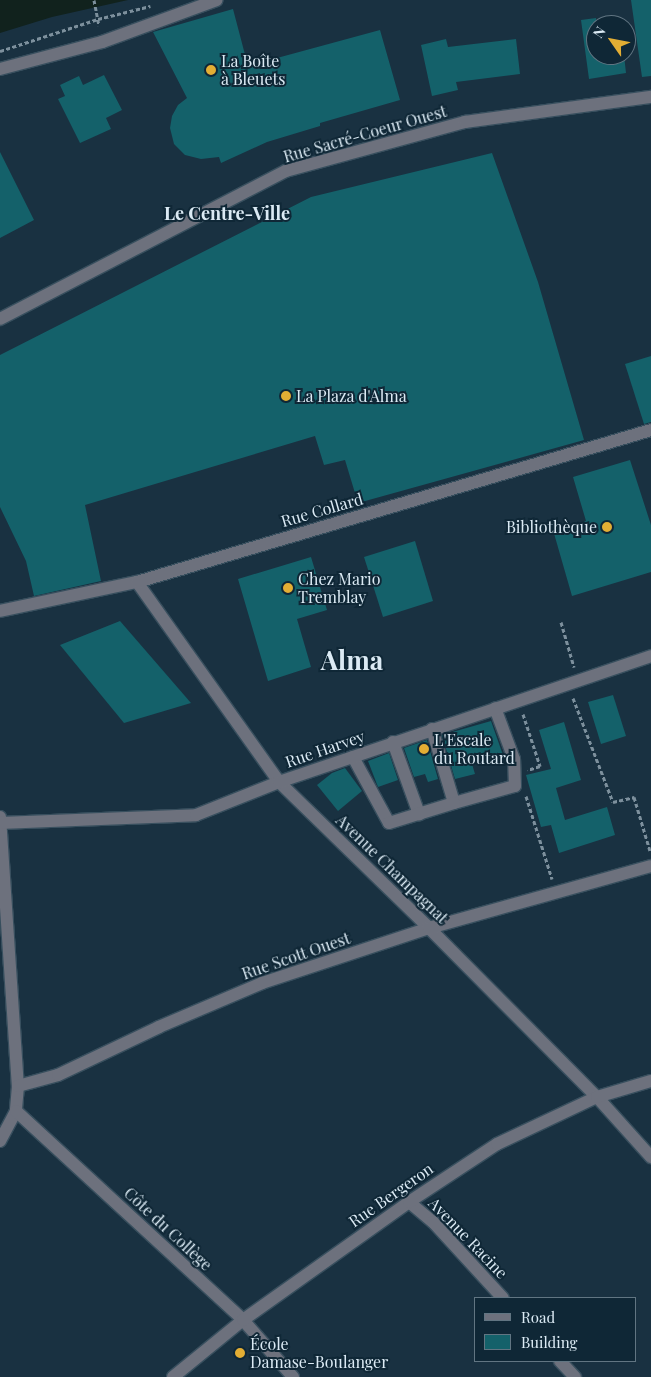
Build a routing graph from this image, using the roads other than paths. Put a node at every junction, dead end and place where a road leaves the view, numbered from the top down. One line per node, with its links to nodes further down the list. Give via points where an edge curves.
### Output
1 (217, 0): 2 (street, via 102,42)
2 (0, 69)
3 (651, 98): 4 (street, Rue Sacré-Coeur Ouest, via 465,122 286,171)
4 (0, 319)
5 (651, 430): 6 (street, Rue Collard)
6 (137, 582): 7 (street, Rue Collard); 13 (street, Avenue Champagnat)
7 (0, 611)
8 (651, 656): 9 (street, Rue Harvey)
9 (495, 708): 10 (street, Rue Harvey); 14 (street, via 514,759 515,786)
10 (432, 729): 11 (street, Rue Harvey); 14 (street)
11 (394, 742): 12 (street, Rue Harvey); 15 (street)
12 (353, 756): 13 (street, Rue Harvey); 15 (street, via 389,823)
13 (279, 782): 17 (street, Rue Harvey, via 192,815); 20 (street, Avenue Champagnat)
14 (454, 803): 15 (street)
15 (419, 814)
16 (0, 817): 17 (street)
17 (0, 822): 18 (street)
18 (1, 853): 22 (street)
19 (651, 866): 20 (street, Rue Scott Ouest)
20 (429, 928): 22 (street, Rue Scott Ouest, via 262,983 58,1075); 23 (street, Avenue Champagnat)
21 (651, 1081): 23 (street, Rue Bergeron)
22 (18, 1086): 24 (street)
23 (597, 1097): 26 (street, Avenue Champagnat); 27 (street, Rue Bergeron, via 497,1144)
24 (16, 1111): 25 (street); 29 (street, Côte du Collège)
25 (0, 1141)
26 (651, 1158)
27 (409, 1202): 28 (street, Avenue Racine, via 433,1222); 29 (street, Rue Bergeron)
28 (502, 1297)
29 (243, 1320): 31 (street, Rue Bergeron); 32 (street, Côte du Collège)
30 (561, 1362): 33 (street)
31 (174, 1377)
32 (294, 1377)
33 (575, 1377)

